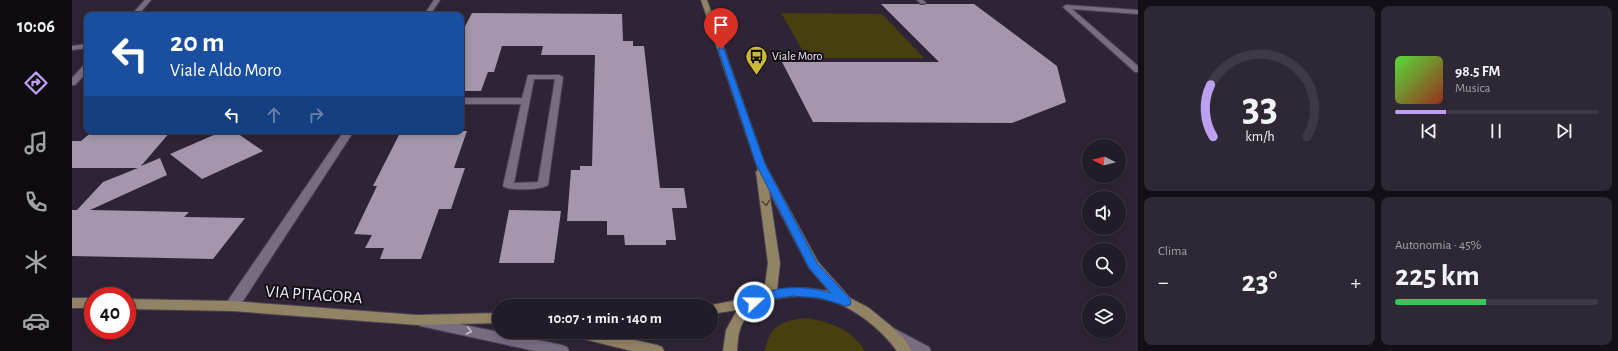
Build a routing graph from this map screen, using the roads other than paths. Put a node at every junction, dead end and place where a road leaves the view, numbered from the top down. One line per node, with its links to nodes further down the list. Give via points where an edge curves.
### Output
1 (148, 0): 4 (street)
2 (437, 0): 5 (street)
3 (704, 0): 15 (street)
4 (137, 12)
5 (429, 12)
6 (1138, 12): 10 (street, via 1066,7)
7 (84, 46): 8 (street)
8 (72, 48)
9 (84, 70): 11 (street)
10 (1138, 70)
11 (72, 83)
12 (464, 101): 13 (street)
13 (526, 101): 13 (street, via 521,124 508,186 543,185 559,77 531,77)
14 (347, 134): 22 (street)
15 (760, 164): 16 (street, one-way to 16, via 774,263); 18 (street, via 813,265)
16 (770, 295): 17 (street); 18 (street, via 793,291 819,294)
17 (754, 302): 23 (street); 30 (street, via 738,317 729,338)
18 (846, 302): 26 (street, via 868,314)
19 (72, 303): 20 (street)
20 (84, 303)
21 (136, 304): 22 (street, VIA PITAGORA)
22 (232, 306): 25 (street, VIA PITAGORA)
23 (718, 308)
24 (492, 318): 25 (street, VIA PITAGORA)
25 (417, 320): 28 (street, one-way to 28)
26 (888, 330): 31 (street); 32 (street)
27 (605, 339): 29 (street)
28 (562, 351)
29 (657, 351)
30 (730, 351)
31 (905, 351)
32 (924, 351)

